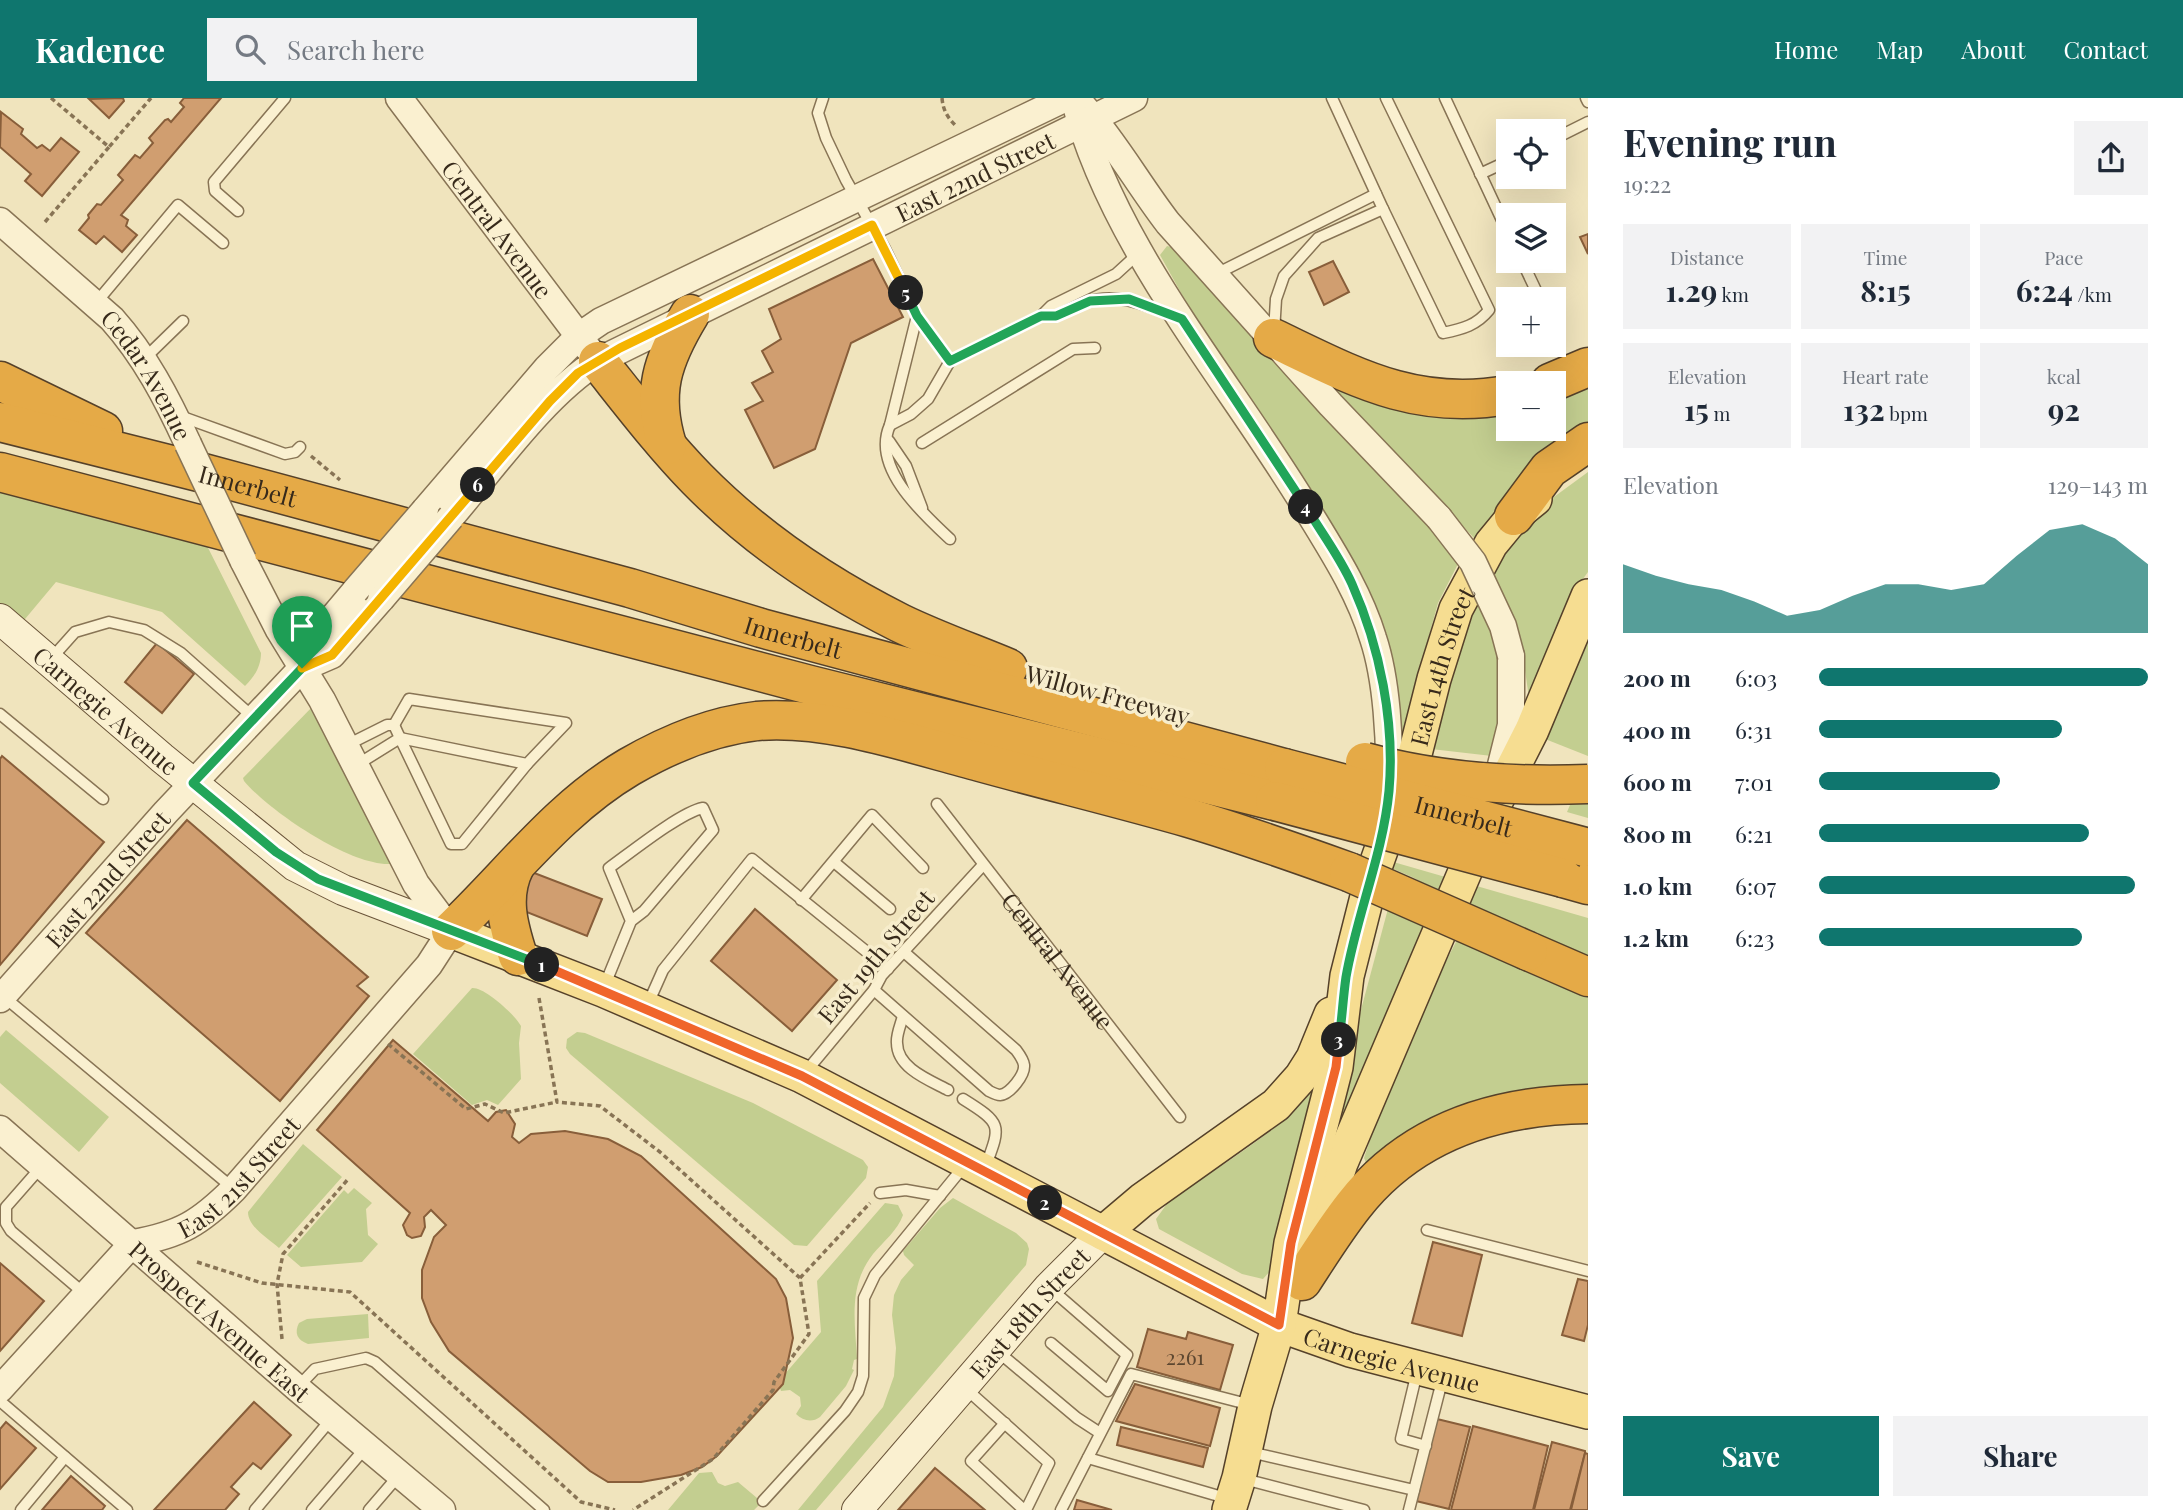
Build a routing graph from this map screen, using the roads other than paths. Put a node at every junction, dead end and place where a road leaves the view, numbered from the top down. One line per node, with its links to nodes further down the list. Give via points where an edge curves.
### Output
1 (285, 98): 19 (lane, via 214,182 215,191)
2 (399, 98): 32 (street, Central Avenue)
3 (823, 98): 16 (lane, via 818,113)
4 (1066, 98): 16 (street, East 22nd Street)
5 (1075, 98): 10 (street)
6 (1134, 98): 10 (street, East 22nd Street)
7 (1332, 98): 15 (lane)
8 (1386, 98): 18 (lane, via 1489,310 1480,321 1443,333)
9 (1445, 98): 14 (lane)
10 (1087, 121): 21 (street, East 22nd Street); 23 (street, via 1095,166); 24 (street, via 1120,152 1148,197)
11 (1588, 122): 12 (lane)
12 (1566, 133)
13 (1496, 167): 14 (lane)
14 (1480, 174): 17 (lane)
15 (1376, 194): 18 (lane); 24 (lane)
16 (855, 199): 21 (lane); 32 (street, East 22nd Street, via 614,315)
17 (1496, 208)
18 (1383, 209): 31 (lane, via 1318,238 1284,276 1276,299)
19 (238, 211)
20 (0, 221): 25 (street, Cedar Avenue)
21 (872, 225): 26 (street, East 22nd Street); 27 (lane)
22 (223, 243): 25 (lane, via 178,205)
23 (1140, 251): 28 (lane, via 1116,274 1051,306); 29 (street)
24 (1214, 275): 31 (street)
25 (95, 304): 34 (street, Cedar Avenue)
26 (690, 314): 32 (street, East 22nd Street); 46 (highway, via 671,348 659,386)
27 (917, 316): 35 (lane); 42 (lane)
28 (1041, 316): 29 (lane, via 1056,316 1090,301 1129,299); 35 (lane)
29 (1182, 319): 75 (street, via 1293,485 1351,582 1374,639 1390,748 1389,792)
30 (183, 321): 34 (lane)
31 (1273, 338): 39 (highway, via 1393,391 1447,399); 69 (street, bridge, via 1439,517 1473,562 1503,625 1511,656 1511,725)
32 (589, 348): 46 (highway); 56 (street, East 22nd Street, bridge, via 578,373 332,655); 56 (street, East 22nd Street, bridge, via 547,368 323,629)
33 (1095, 348): 44 (lane, via 1073,349)
34 (144, 359): 40 (street, Cedar Avenue)
35 (950, 361): 42 (lane, via 928,399)
36 (1588, 367): 37 (highway)
37 (1566, 376)
38 (0, 381): 47 (highway)
39 (1496, 395)
40 (174, 414): 45 (lane, via 285,454); 47 (street, Cedar Avenue)
41 (0, 422): 47 (highway, Innerbelt)
42 (888, 430): 51 (lane, via 889,462 900,485)
43 (1588, 442): 50 (highway, via 1549,469)
44 (922, 443)
45 (300, 447)
46 (668, 447): 57 (highway, via 725,505 810,570 902,624)
47 (181, 454): 52 (highway, Innerbelt); 56 (street, Cedar Avenue, bridge)
48 (1588, 462): 50 (main road, East 14th Street)
49 (0, 472): 66 (highway, Innerbelt, via 810,685)
50 (1514, 516): 75 (main road, East 14th Street, via 1491,544 1456,609 1415,754)
51 (950, 539)
52 (630, 589): 57 (highway, Willow Freeway, via 771,608); 66 (highway, Innerbelt)
53 (1588, 596): 69 (main road, East 14th Street, via 1532,730)
54 (0, 618): 55 (main road, Carnegie Avenue)
55 (49, 660): 59 (lane, via 75,632 109,622 144,630 181,653); 64 (main road, Carnegie Avenue)
56 (302, 668): 59 (street, East 22nd Street); 62 (street, Cedar Avenue)
57 (1008, 668): 66 (highway, Willow Freeway)
58 (0, 714): 67 (lane)
59 (256, 719): 64 (street, East 22nd Street)
60 (394, 725): 61 (lane); 62 (lane, via 387,725); 63 (lane, via 409,699 566,723)
61 (400, 738): 62 (lane); 63 (lane); 63 (lane, via 451,844 462,844)
62 (350, 756): 80 (street, Cedar Avenue, via 416,884)
63 (527, 764)
64 (193, 783): 80 (main road, Carnegie Avenue, via 295,866); 88 (street, East 22nd Street)
65 (1588, 784): 66 (highway, Willow Freeway, bridge, via 1507,785 1375,765)
66 (1276, 797): 70 (highway, Innerbelt, bridge); 73 (highway, via 1188,818 886,737 809,723 759,721 710,732 630,767 560,818); 75 (highway); 76 (highway, Innerbelt, bridge)
67 (103, 799)
68 (937, 804): 72 (lane, Central Avenue)
69 (1490, 813): 106 (main road, East 14th Street, via 1341,1163)
70 (1586, 847)
71 (834, 862): 74 (lane, via 872,815); 77 (lane); 78 (lane)
72 (983, 865): 81 (lane, East 19th Street); 95 (lane, Central Avenue)
73 (515, 866): 80 (highway); 82 (highway, via 506,912)
74 (923, 868)
75 (1361, 872): 84 (main road, East 14th Street); 85 (highway, bridge)
76 (1575, 881)
77 (801, 900): 83 (lane); 89 (lane, via 752,859 663,970)
78 (890, 909)
79 (631, 921): 79 (lane, via 713,830 703,808 609,868); 86 (lane)
80 (451, 931): 82 (main road, Carnegie Avenue); 99 (street, East 21st Street, via 429,965)
81 (904, 952): 83 (lane, East 19th Street); 90 (lane, via 1016,1050 1024,1069 1018,1081 1003,1094 989,1091)
82 (518, 956): 86 (main road, Carnegie Avenue)
83 (888, 969): 87 (lane, East 19th Street)
84 (1346, 976): 103 (main road, East 18th Street, via 1313,1058 1288,1092); 109 (main road, East 14th Street, via 1336,1067 1291,1243)
85 (1588, 976)
86 (603, 990): 89 (main road, Carnegie Avenue)
87 (874, 990): 90 (lane); 91 (lane, East 19th Street)
88 (1, 998): 99 (lane)
89 (646, 1009): 91 (main road, Carnegie Avenue)
90 (903, 1016): 92 (lane, via 896,1042 900,1058)
91 (802, 1076): 98 (main road, Carnegie Avenue)
92 (948, 1090)
93 (963, 1098): 98 (lane, via 996,1125 997,1134)
94 (1588, 1104): 106 (highway, via 1544,1105 1478,1119 1419,1145 1355,1203)
95 (1180, 1117)
96 (0, 1129): 97 (street, Prospect Avenue East)
97 (42, 1166): 104 (street, Prospect Avenue East); 108 (lane, via 6,1207 5,1223)
98 (975, 1166): 101 (lane); 103 (main road, Carnegie Avenue)
99 (234, 1189): 104 (street, East 21st Street, via 188,1227 164,1238)
100 (880, 1193): 101 (lane, via 906,1190)
101 (940, 1196): 131 (lane, via 875,1275 864,1298 863,1376 858,1392)
102 (1427, 1230): 105 (lane)
103 (1103, 1233): 107 (main road, East 18th Street); 109 (main road, Carnegie Avenue)
104 (133, 1243): 108 (street); 114 (street, Prospect Avenue East)
105 (1588, 1270)
106 (1302, 1281): 109 (main road, East 14th Street)
107 (1049, 1287): 111 (main road, East 18th Street); 116 (lane, via 1127,1355)
108 (86, 1294): 115 (street)
109 (1279, 1325): 112 (main road, Carnegie Avenue, via 1350,1350); 119 (main road, East 14th Street)
110 (1051, 1343): 116 (lane)
111 (995, 1350): 113 (main road, East 18th Street); 123 (lane)
112 (1431, 1370): 120 (main road, Carnegie Avenue); 125 (lane); 125 (lane, via 1401,1439)
113 (963, 1386): 122 (lane); 139 (main road, East 18th Street)
114 (297, 1388): 121 (street, Prospect Avenue East); 138 (lane, via 316,1368 366,1358 375,1362)
115 (0, 1389)
116 (1108, 1391): 117 (lane)
117 (1118, 1399): 119 (lane, via 1131,1374); 123 (lane)
118 (0, 1401): 126 (lane)
119 (1255, 1406): 129 (main road, East 14th Street)
120 (1588, 1412)
121 (332, 1418): 124 (street, Prospect Avenue East); 134 (lane)
122 (1005, 1423): 140 (lane, via 1049,1463); 140 (lane, via 971,1461)
123 (1100, 1433): 127 (lane)
124 (367, 1446): 128 (street, Prospect Avenue East); 135 (lane)
125 (1426, 1447): 130 (lane)
126 (65, 1457): 132 (lane); 133 (lane)
127 (1088, 1458): 129 (lane); 141 (lane)
128 (400, 1474): 136 (lane); 137 (street, Prospect Avenue East)
129 (1236, 1485): 130 (lane); 142 (lane)
130 (1414, 1490): 143 (lane)
131 (763, 1501)
132 (21, 1510)
133 (127, 1510)
134 (255, 1510)
135 (312, 1510)
136 (369, 1510)
137 (442, 1510)
138 (544, 1510)
139 (857, 1510)
140 (1023, 1510)
141 (1061, 1510)
142 (1364, 1510)
143 (1409, 1510)

